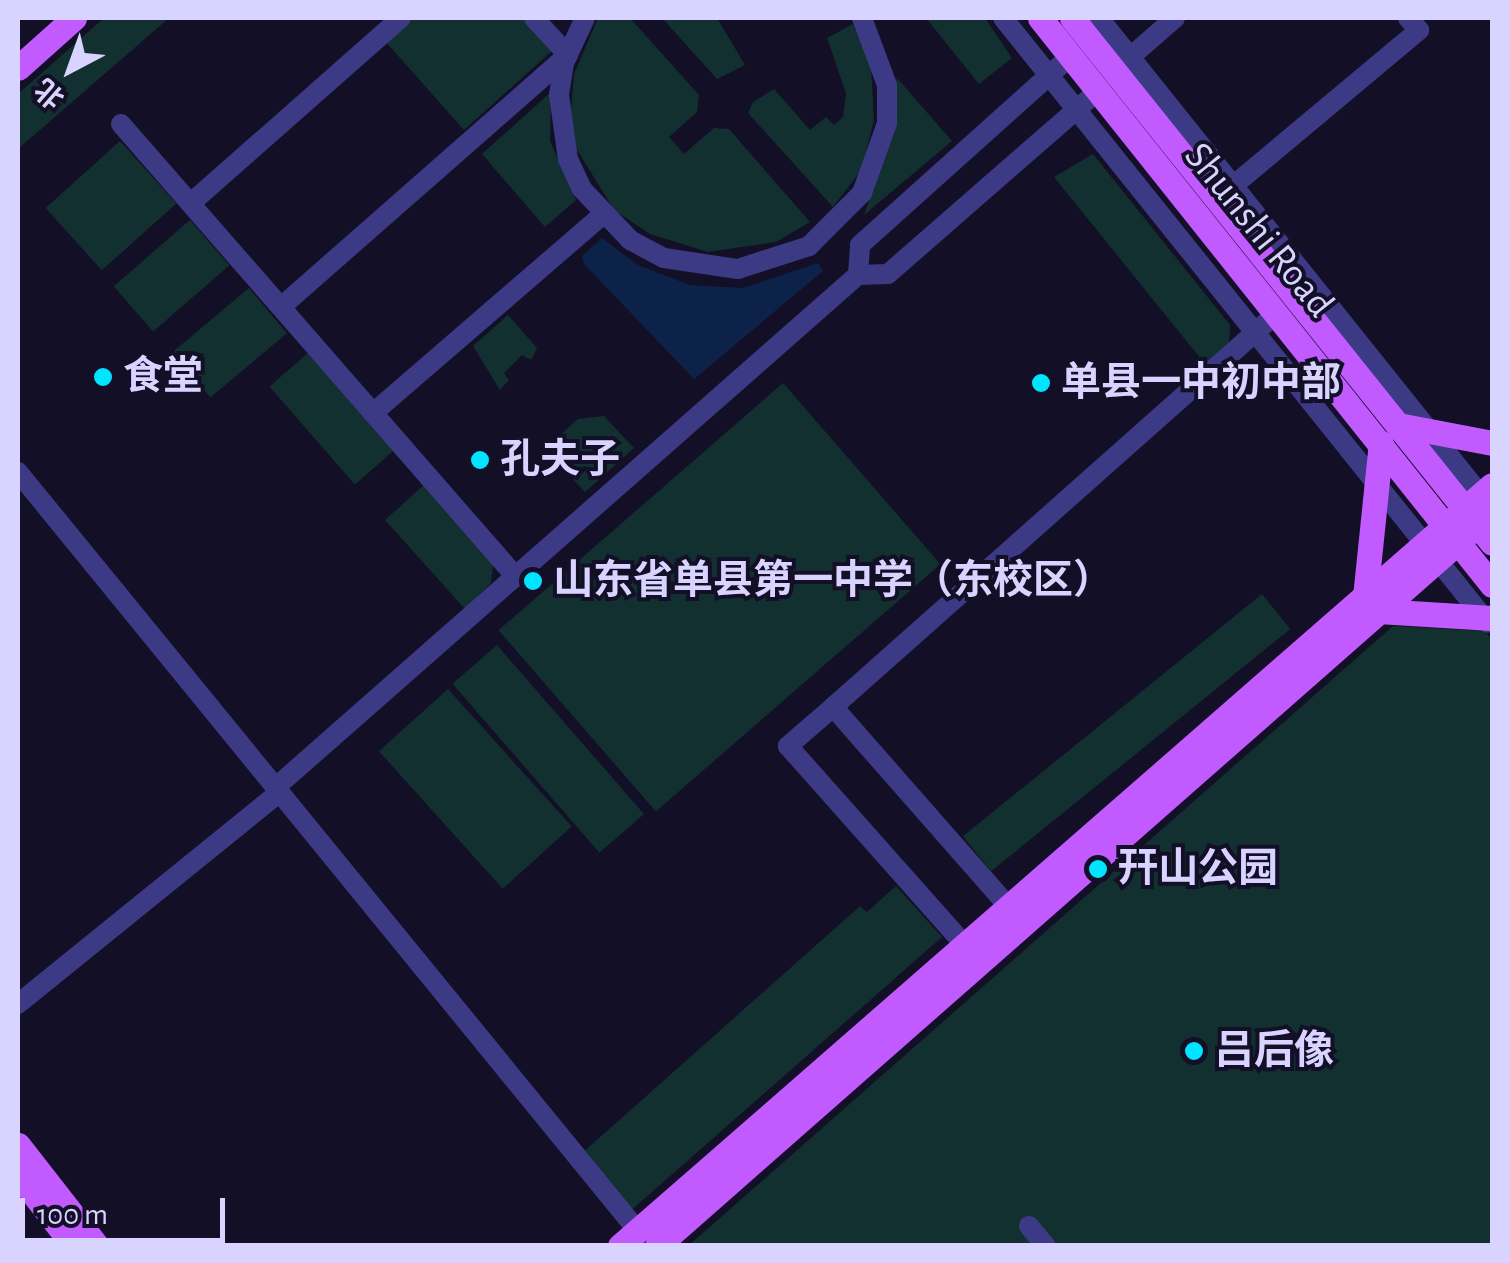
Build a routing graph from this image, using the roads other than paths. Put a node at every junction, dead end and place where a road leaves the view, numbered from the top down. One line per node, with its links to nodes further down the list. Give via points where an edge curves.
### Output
1 (74, 18): 14 (main road)
2 (401, 18): 19 (street)
3 (534, 18): 12 (street)
4 (585, 18): 12 (street)
5 (862, 18): 20 (street, via 886,85 879,159 862,193 809,246 738,269 700,267 664,258)
6 (1004, 18): 15 (street)
7 (1040, 18): 13 (main road, Shunshi Road)
8 (1072, 18): 16 (main road, Shunshi Road)
9 (1099, 18): 25 (street)
10 (1175, 18): 16 (street)
11 (1408, 18): 18 (street, via 1419,30)
12 (568, 55): 20 (street, via 561,128 582,189); 22 (street)
13 (1071, 56): 15 (street); 16 (main road, Shunshi Road)
14 (18, 68)
15 (1049, 75): 21 (street, via 860,245); 30 (street)
16 (1106, 80): 18 (main road, Shunshi Road); 21 (street, via 888,274); 23 (main road, Shunshi Road)
17 (121, 124): 19 (street)
18 (1217, 199): 26 (main road, Shunshi Road)
19 (191, 203): 22 (street)
20 (602, 215): 24 (street)
21 (858, 275): 33 (street)
22 (281, 308): 24 (street)
23 (1277, 312): 26 (main road, Shunshi Road); 37 (street)
24 (373, 413): 33 (street)
25 (1428, 431): 26 (main road); 27 (main road); 31 (street)
26 (1390, 434): 30 (main road); 31 (main road, Shunshi Road); 32 (main road, Shunshi Road)
27 (1492, 443)
28 (18, 472): 38 (street)
29 (1492, 485): 31 (main road)
30 (1378, 486): 35 (main road); 36 (street)
31 (1484, 520): 32 (main road)
32 (1451, 534): 34 (main road, Shunshi Road); 35 (main road)
33 (516, 577): 38 (street)
34 (1492, 585)
35 (1371, 604): 36 (main road); 39 (main road); 46 (main road)
36 (1489, 621)
37 (840, 701): 39 (street, via 833,707); 40 (street, via 788,746)
38 (276, 787): 41 (street); 42 (street); 46 (street)
39 (1008, 906): 40 (main road)
40 (964, 944): 46 (main road)
41 (18, 987)
42 (18, 1004)
43 (18, 1145): 48 (main road)
44 (18, 1174): 47 (main road)
45 (1029, 1226): 49 (street)
46 (638, 1240)
47 (74, 1246)
48 (97, 1246)
49 (1046, 1246)

